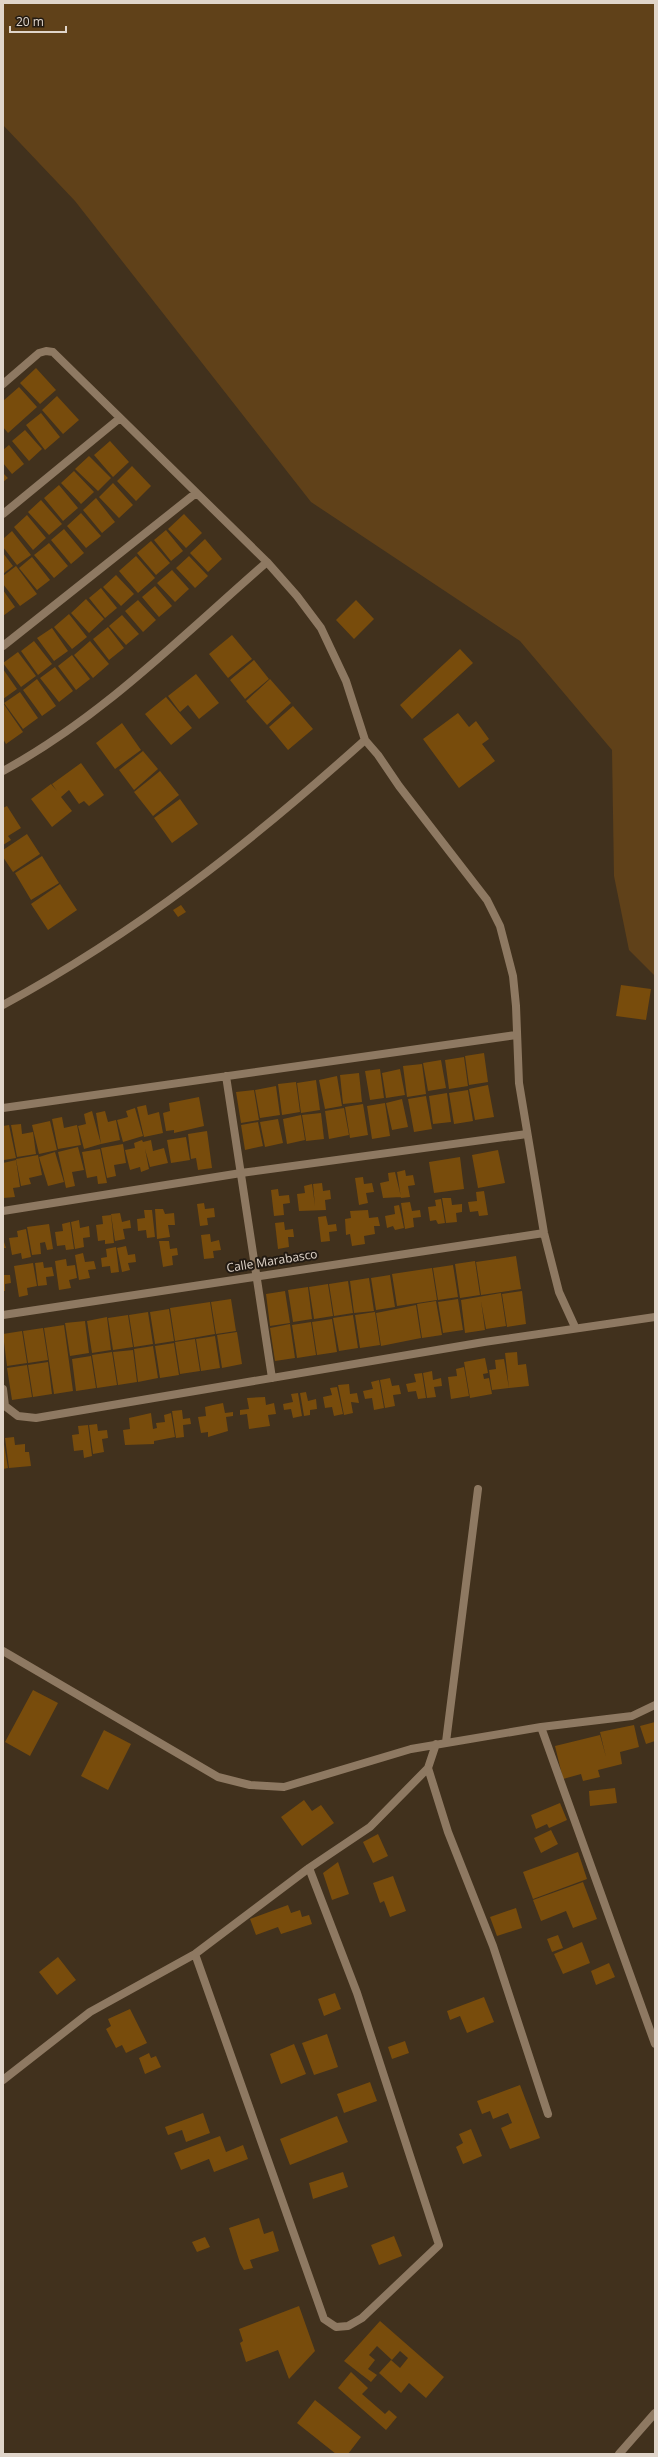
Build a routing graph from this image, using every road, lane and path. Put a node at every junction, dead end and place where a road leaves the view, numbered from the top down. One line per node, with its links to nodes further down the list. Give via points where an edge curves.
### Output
1 (3, 384): 2 (street, via 39,353 53,352)
2 (120, 418): 3 (street); 4 (street)
3 (196, 493): 5 (street); 6 (street)
4 (3, 514)
5 (267, 562): 7 (street, via 321,628 346,681); 9 (street, via 138,677 86,719)
6 (3, 646)
7 (365, 740): 10 (street, via 287,810 170,902); 11 (street, via 487,900 500,926 507,949 516,1006)
8 (3, 761): 9 (street)
9 (5, 770)
10 (3, 1005)
11 (516, 1035): 12 (street); 14 (street, via 519,1083)
12 (226, 1076): 13 (street); 15 (street)
13 (3, 1108)
14 (527, 1134): 15 (street); 17 (street)
15 (241, 1173): 16 (street); 18 (street)
16 (3, 1212)
17 (544, 1233): 18 (street, Calle Marabasco); 21 (street, via 559,1292)
18 (256, 1275): 19 (street, Calle Marabasco); 22 (street)
19 (3, 1315)
20 (655, 1318): 21 (street)
21 (575, 1327): 22 (street)
22 (272, 1378): 23 (street, via 36,1418 18,1416 5,1406)
23 (3, 1389)
24 (478, 1489): 28 (street)
25 (3, 1650): 29 (street, via 218,1777 250,1785 284,1787)
26 (655, 1705): 27 (street, via 632,1716)
27 (541, 1727): 28 (street); 33 (street)
28 (446, 1742): 29 (street)
29 (436, 1744): 30 (street)
30 (428, 1768): 31 (street, via 370,1827); 35 (street, via 448,1832 493,1946)
31 (310, 1868): 32 (street); 32 (street, via 357,1993 439,2245 362,2318 348,2326 336,2328 324,2319)
32 (196, 1954): 34 (street, via 90,2012)
33 (655, 2044)
34 (3, 2080)
35 (548, 2114)
36 (655, 2413): 37 (street)
37 (618, 2454)

